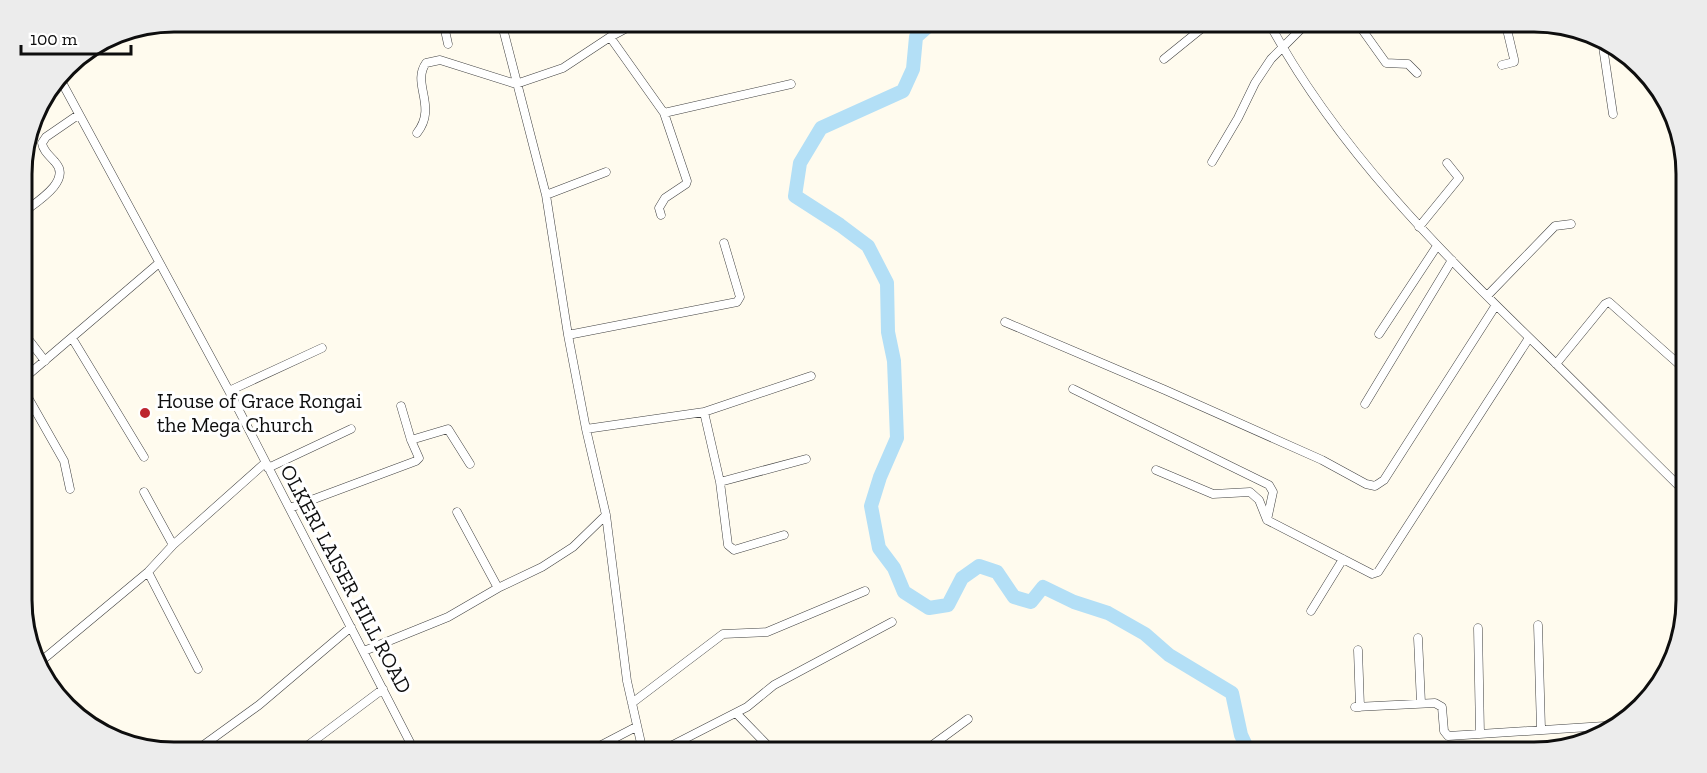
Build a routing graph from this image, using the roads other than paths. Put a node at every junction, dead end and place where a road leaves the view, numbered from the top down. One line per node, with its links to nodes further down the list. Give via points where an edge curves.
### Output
1 (445, 32): 10 (street)
2 (504, 32): 16 (street)
3 (619, 32): 9 (street)
4 (1197, 32): 13 (street)
5 (1274, 32): 11 (street)
6 (1299, 32): 11 (street)
7 (1364, 32): 15 (street, via 1386,63 1408,64)
8 (1507, 32): 14 (street, via 1514,62)
9 (610, 37): 16 (street, via 563,68); 19 (street)
10 (448, 45)
11 (1283, 49): 23 (street, via 1255,83); 30 (street, via 1324,110)
12 (1603, 51): 20 (street)
13 (1164, 59)
14 (1502, 65)
15 (1417, 73)
16 (516, 84): 22 (street, via 440,60 430,61 421,73 426,105 425,119); 26 (street)
17 (791, 84): 19 (street)
18 (63, 85): 21 (street, OLKERI LAISER HILL ROAD)
19 (664, 113): 28 (street, via 687,183 663,200)
20 (1612, 114)
21 (78, 115): 27 (street, via 42,143 62,171 54,186); 34 (street, OLKERI LAISER HILL ROAD)
22 (417, 133)
23 (1212, 162)
24 (1447, 163): 30 (street, via 1459,178)
25 (606, 172): 26 (street)
26 (546, 195): 39 (street)
27 (32, 205)
28 (661, 215)
29 (1570, 224): 35 (street, via 1555,226)
30 (1419, 227): 32 (street)
31 (724, 243): 39 (street, via 740,297 737,302)
32 (1437, 246): 33 (street); 38 (street)
33 (1452, 260): 35 (street); 51 (street)
34 (159, 263): 40 (street); 50 (street, OLKERI LAISER HILL ROAD)
35 (1487, 296): 36 (street)
36 (1496, 305): 37 (street, via 1384,480 1375,486); 41 (street)
37 (1005, 322)
38 (1379, 334)
39 (568, 335): 56 (street)
40 (72, 338): 44 (street); 58 (street)
41 (1529, 338): 46 (street); 73 (street, via 1377,572 1372,574)
42 (32, 344): 44 (street)
43 (322, 348): 50 (street)
44 (45, 361): 47 (street)
45 (1676, 362): 46 (street, via 1609,302)
46 (1556, 363): 64 (street)
47 (32, 372)
48 (811, 376): 54 (street)
49 (1073, 389): 70 (street, via 1269,485 1273,492)
50 (229, 391): 61 (street, OLKERI LAISER HILL ROAD)
51 (1365, 404)
52 (32, 405): 65 (street, via 64,461)
53 (401, 406): 57 (street)
54 (704, 412): 56 (street); 63 (street)
55 (351, 429): 61 (street)
56 (586, 429): 69 (street)
57 (411, 440): 60 (street, via 450,430); 67 (street, via 419,458 416,461)
58 (144, 457)
59 (806, 459): 63 (street)
60 (470, 464)
61 (267, 465): 67 (street, OLKERI LAISER HILL ROAD); 72 (street)
62 (1156, 470): 70 (street, via 1213,494 1250,492 1259,500)
63 (720, 482): 71 (street, via 731,549)
64 (1676, 483)
65 (70, 489)
66 (144, 492): 72 (street)
67 (290, 508): 80 (street, OLKERI LAISER HILL ROAD)
68 (457, 512): 75 (street)
69 (606, 515): 75 (street, via 573,546 542,567); 88 (street)
70 (1267, 520): 73 (street)
71 (784, 535)
72 (173, 544): 74 (street)
73 (1343, 560): 77 (street)
74 (148, 572): 85 (street); 86 (street)
75 (498, 588): 84 (street, via 448,617)
76 (865, 591): 88 (street, via 767,632 723,634)
77 (1311, 611)
78 (892, 622): 90 (street, via 774,685)
79 (1538, 625): 94 (street)
80 (351, 627): 84 (street, OLKERI LAISER HILL ROAD); 97 (street, via 259,705)
81 (1478, 628): 95 (street)
82 (1418, 638): 89 (street)
83 (1358, 650): 89 (street, via 1357,707)
84 (364, 651): 87 (street, OLKERI LAISER HILL ROAD)
85 (44, 658)
86 (198, 669)
87 (383, 689): 98 (street); 99 (street, OLKERI LAISER HILL ROAD)
88 (632, 703): 93 (street)
89 (1421, 703): 95 (street, via 1442,707 1448,736)
90 (736, 713): 102 (street); 103 (street)
91 (968, 718): 96 (street)
92 (1598, 726): 94 (street)
93 (636, 727): 100 (street); 101 (street)
94 (1541, 729): 95 (street)
95 (1480, 734)
96 (937, 741)
97 (208, 742)
98 (312, 742)
99 (410, 742)
100 (608, 742)
101 (640, 742)
102 (679, 742)
103 (764, 742)

